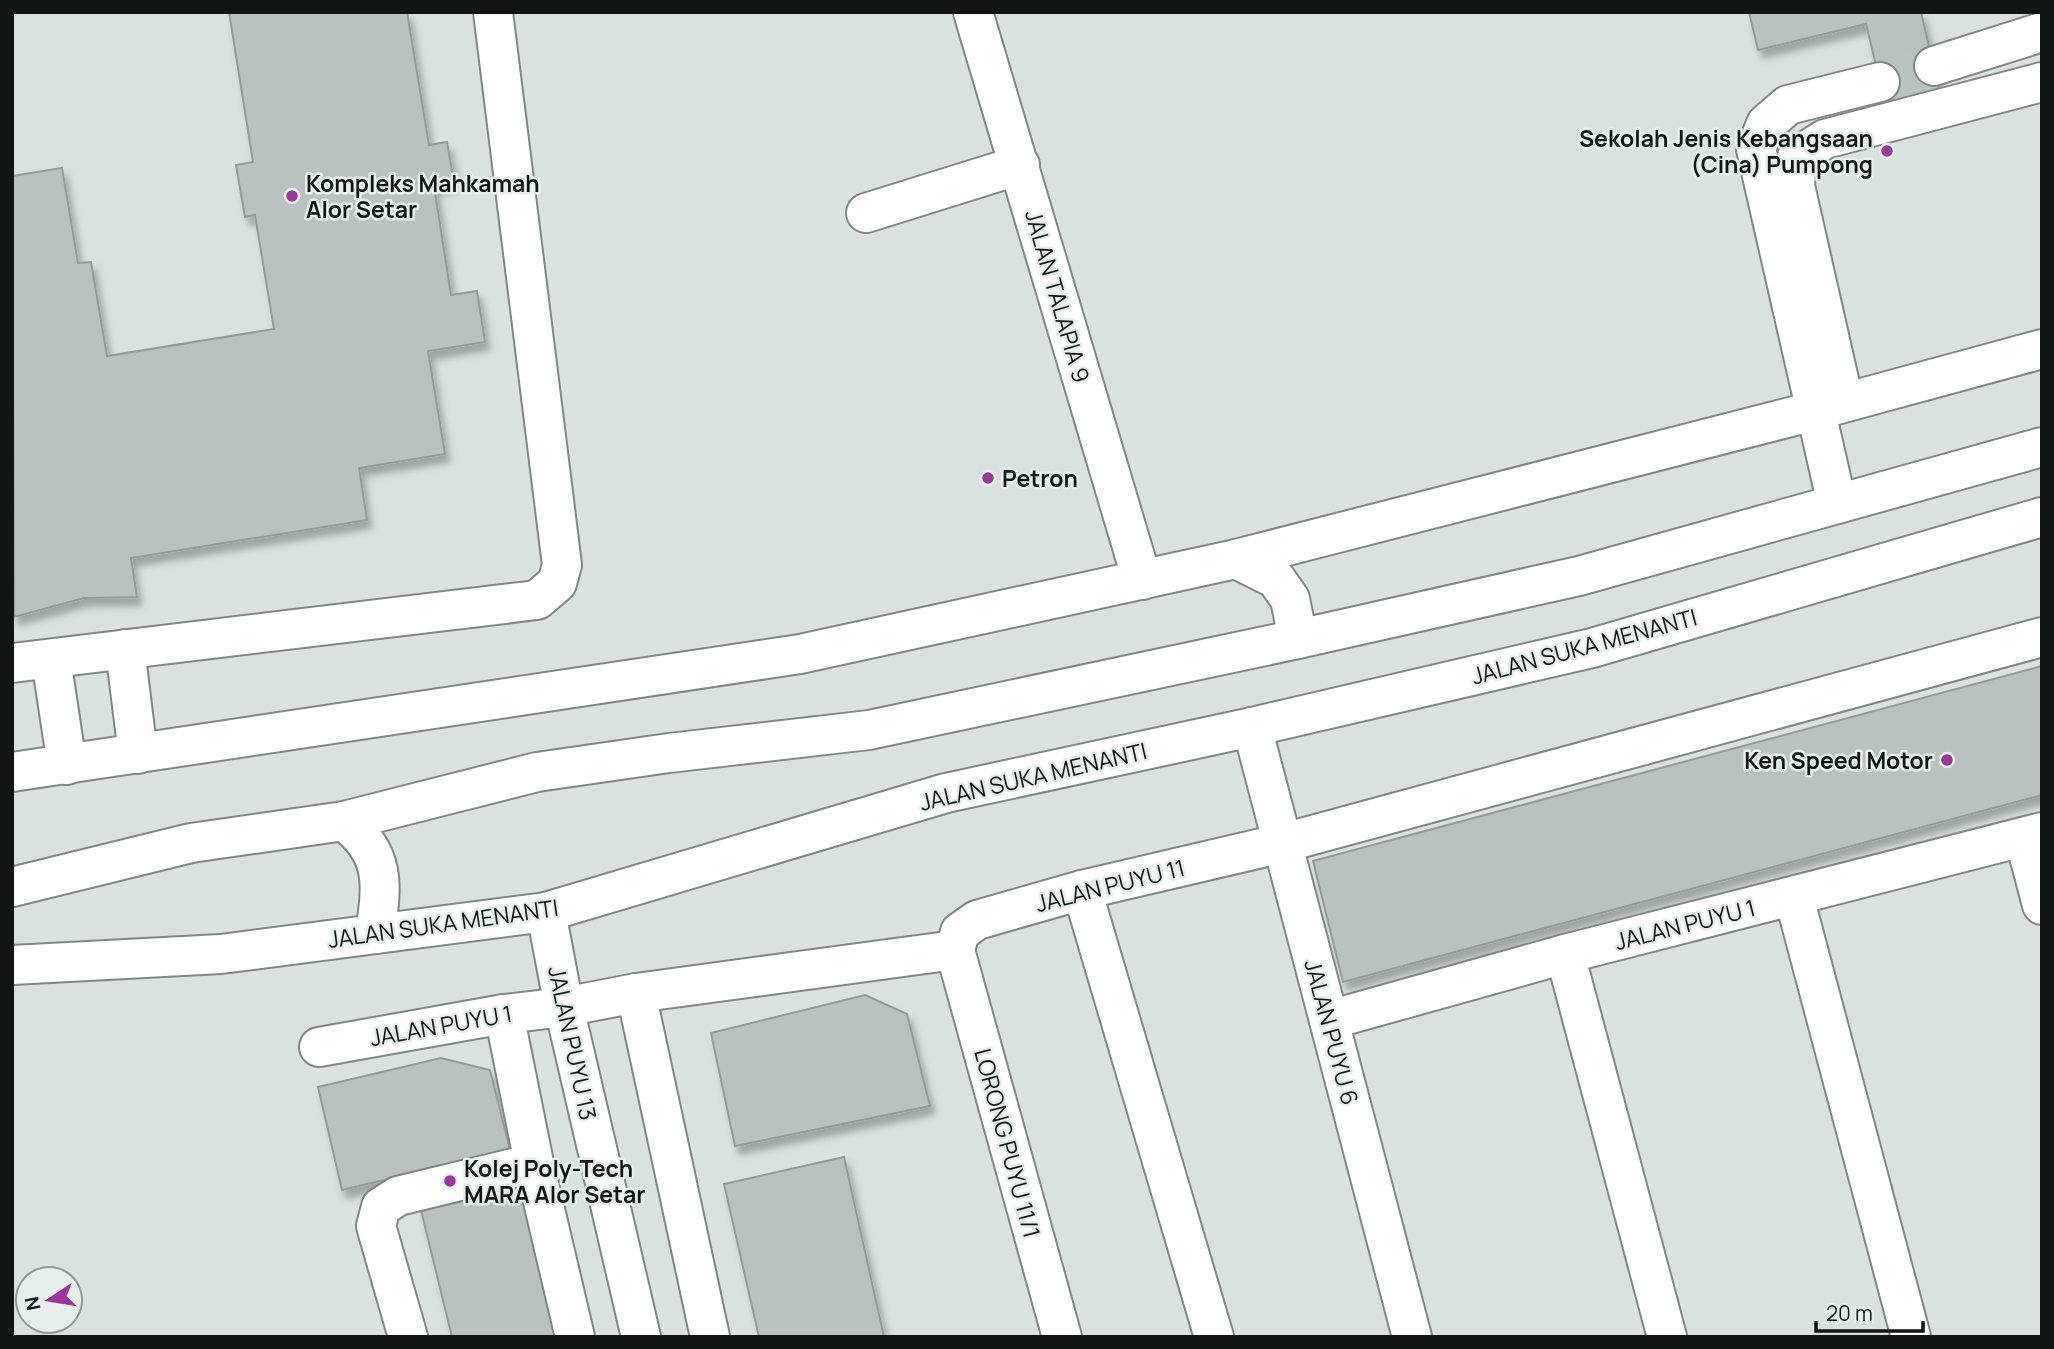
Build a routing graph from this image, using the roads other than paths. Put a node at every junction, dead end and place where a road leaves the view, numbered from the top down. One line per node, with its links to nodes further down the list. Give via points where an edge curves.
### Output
1 (493, 12): 20 (street, via 562,565 557,583 537,600)
2 (973, 12): 9 (street, JALAN TALAPIA 9)
3 (2042, 32): 4 (street)
4 (1934, 66)
5 (1880, 82): 7 (street, via 1788,105)
6 (2042, 82): 8 (street, via 1825,139)
7 (1766, 124): 8 (street); 12 (street, via 1756,149)
8 (1797, 157): 12 (street, via 1795,186)
9 (1020, 166): 10 (street); 17 (street, JALAN TALAPIA 9)
10 (866, 213)
11 (2042, 349): 12 (street)
12 (1829, 406): 14 (street); 16 (street)
13 (2042, 447): 14 (street)
14 (1837, 504): 19 (street, via 1579,576)
15 (2042, 517): 23 (street, JALAN SUKA MENANTI, via 1592,648)
16 (1236, 559): 17 (street); 19 (street, via 1276,579 1290,599)
17 (1142, 580): 24 (street, via 800,654)
18 (2042, 636): 29 (street, JALAN PUYU 11)
19 (1298, 639): 27 (street, via 869,730 537,772)
20 (125, 649): 21 (street); 24 (street)
21 (51, 659): 22 (street); 25 (street)
22 (12, 663)
23 (1252, 727): 29 (street, JALAN PUYU 6); 34 (street, JALAN SUKA MENANTI, via 946,793)
24 (138, 754): 25 (street)
25 (67, 765): 26 (street)
26 (12, 772)
27 (344, 821): 30 (street, via 191,843); 35 (street, via 368,844 376,859 381,891)
28 (2033, 835): 32 (street, JALAN PUYU 1); 33 (street)
29 (1283, 843): 31 (street, JALAN PUYU 11); 42 (street, JALAN PUYU 6)
30 (12, 887)
31 (1082, 890): 36 (street, JALAN PUYU 11, via 977,920 960,932); 50 (street)
32 (1794, 897): 37 (street, JALAN PUYU 1); 53 (street)
33 (2042, 905)
34 (546, 912): 35 (street, JALAN SUKA MENANTI); 40 (street, JALAN PUYU 13)
35 (375, 934): 38 (street, JALAN SUKA MENANTI, via 221,954)
36 (955, 950): 39 (street, JALAN PUYU 1); 49 (street, LORONG PUYU 11/1)
37 (1565, 954): 42 (street, JALAN PUYU 1); 52 (street)
38 (12, 965)
39 (636, 993): 40 (street, JALAN PUYU 1); 48 (street)
40 (564, 1007): 41 (street, JALAN PUYU 1); 47 (street, JALAN PUYU 13)
41 (503, 1014): 43 (street, JALAN PUYU 1); 44 (street)
42 (1329, 1020): 51 (street, JALAN PUYU 6)
43 (319, 1047)
44 (534, 1163): 45 (street, via 398,1196 381,1207 376,1226); 46 (street)
45 (408, 1337)
46 (575, 1337)
47 (641, 1337)
48 (710, 1337)
49 (1062, 1337)
50 (1214, 1337)
51 (1412, 1337)
52 (1667, 1337)
53 (1911, 1337)

